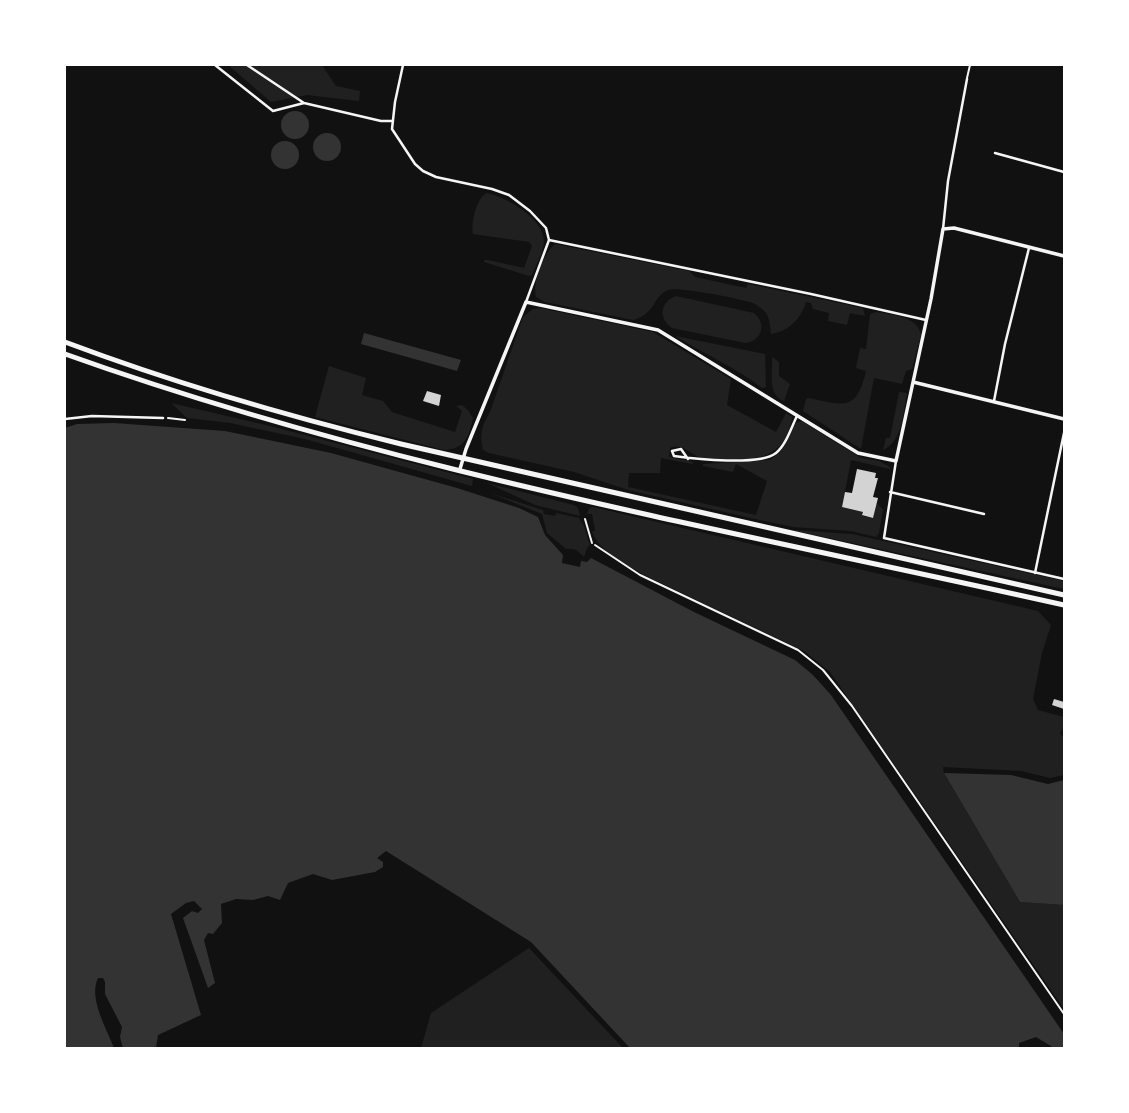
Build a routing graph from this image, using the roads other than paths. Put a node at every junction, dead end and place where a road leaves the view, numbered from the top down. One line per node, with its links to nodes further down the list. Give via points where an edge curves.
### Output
1 (215, 65): 6 (street, via 274,111)
2 (247, 65): 6 (street)
3 (403, 65): 7 (street)
4 (970, 65): 5 (lane)
5 (967, 79): 10 (street)
6 (304, 103): 7 (street)
7 (392, 121): 11 (street, via 408,155 423,171 509,195 540,220)
8 (995, 153): 9 (street)
9 (1064, 172)
10 (943, 229): 12 (street); 15 (street)
11 (549, 240): 14 (street); 15 (street)
12 (1029, 246): 13 (street); 19 (street)
13 (1064, 256)
14 (526, 302): 20 (street, via 658,330); 26 (street)
15 (926, 320): 18 (street)
16 (65, 342): 26 (highway, via 308,421)
17 (65, 354): 28 (highway, via 178,393)
18 (914, 382): 19 (street); 27 (street)
19 (994, 401): 23 (street)
20 (797, 415): 25 (street, via 781,447 769,458); 27 (street, via 858,453)
21 (163, 418): 22 (street)
22 (65, 419)
23 (1064, 419)
24 (1064, 433): 33 (street)
25 (688, 458)
26 (463, 460): 28 (street); 35 (highway)
27 (896, 461): 29 (street)
28 (460, 471): 36 (highway)
29 (890, 492): 30 (street); 33 (street, via 884,538)
30 (984, 514)
31 (585, 519): 32 (lane)
32 (592, 542)
33 (1035, 573): 34 (street)
34 (1064, 579)
35 (1064, 595)
36 (1064, 605)

